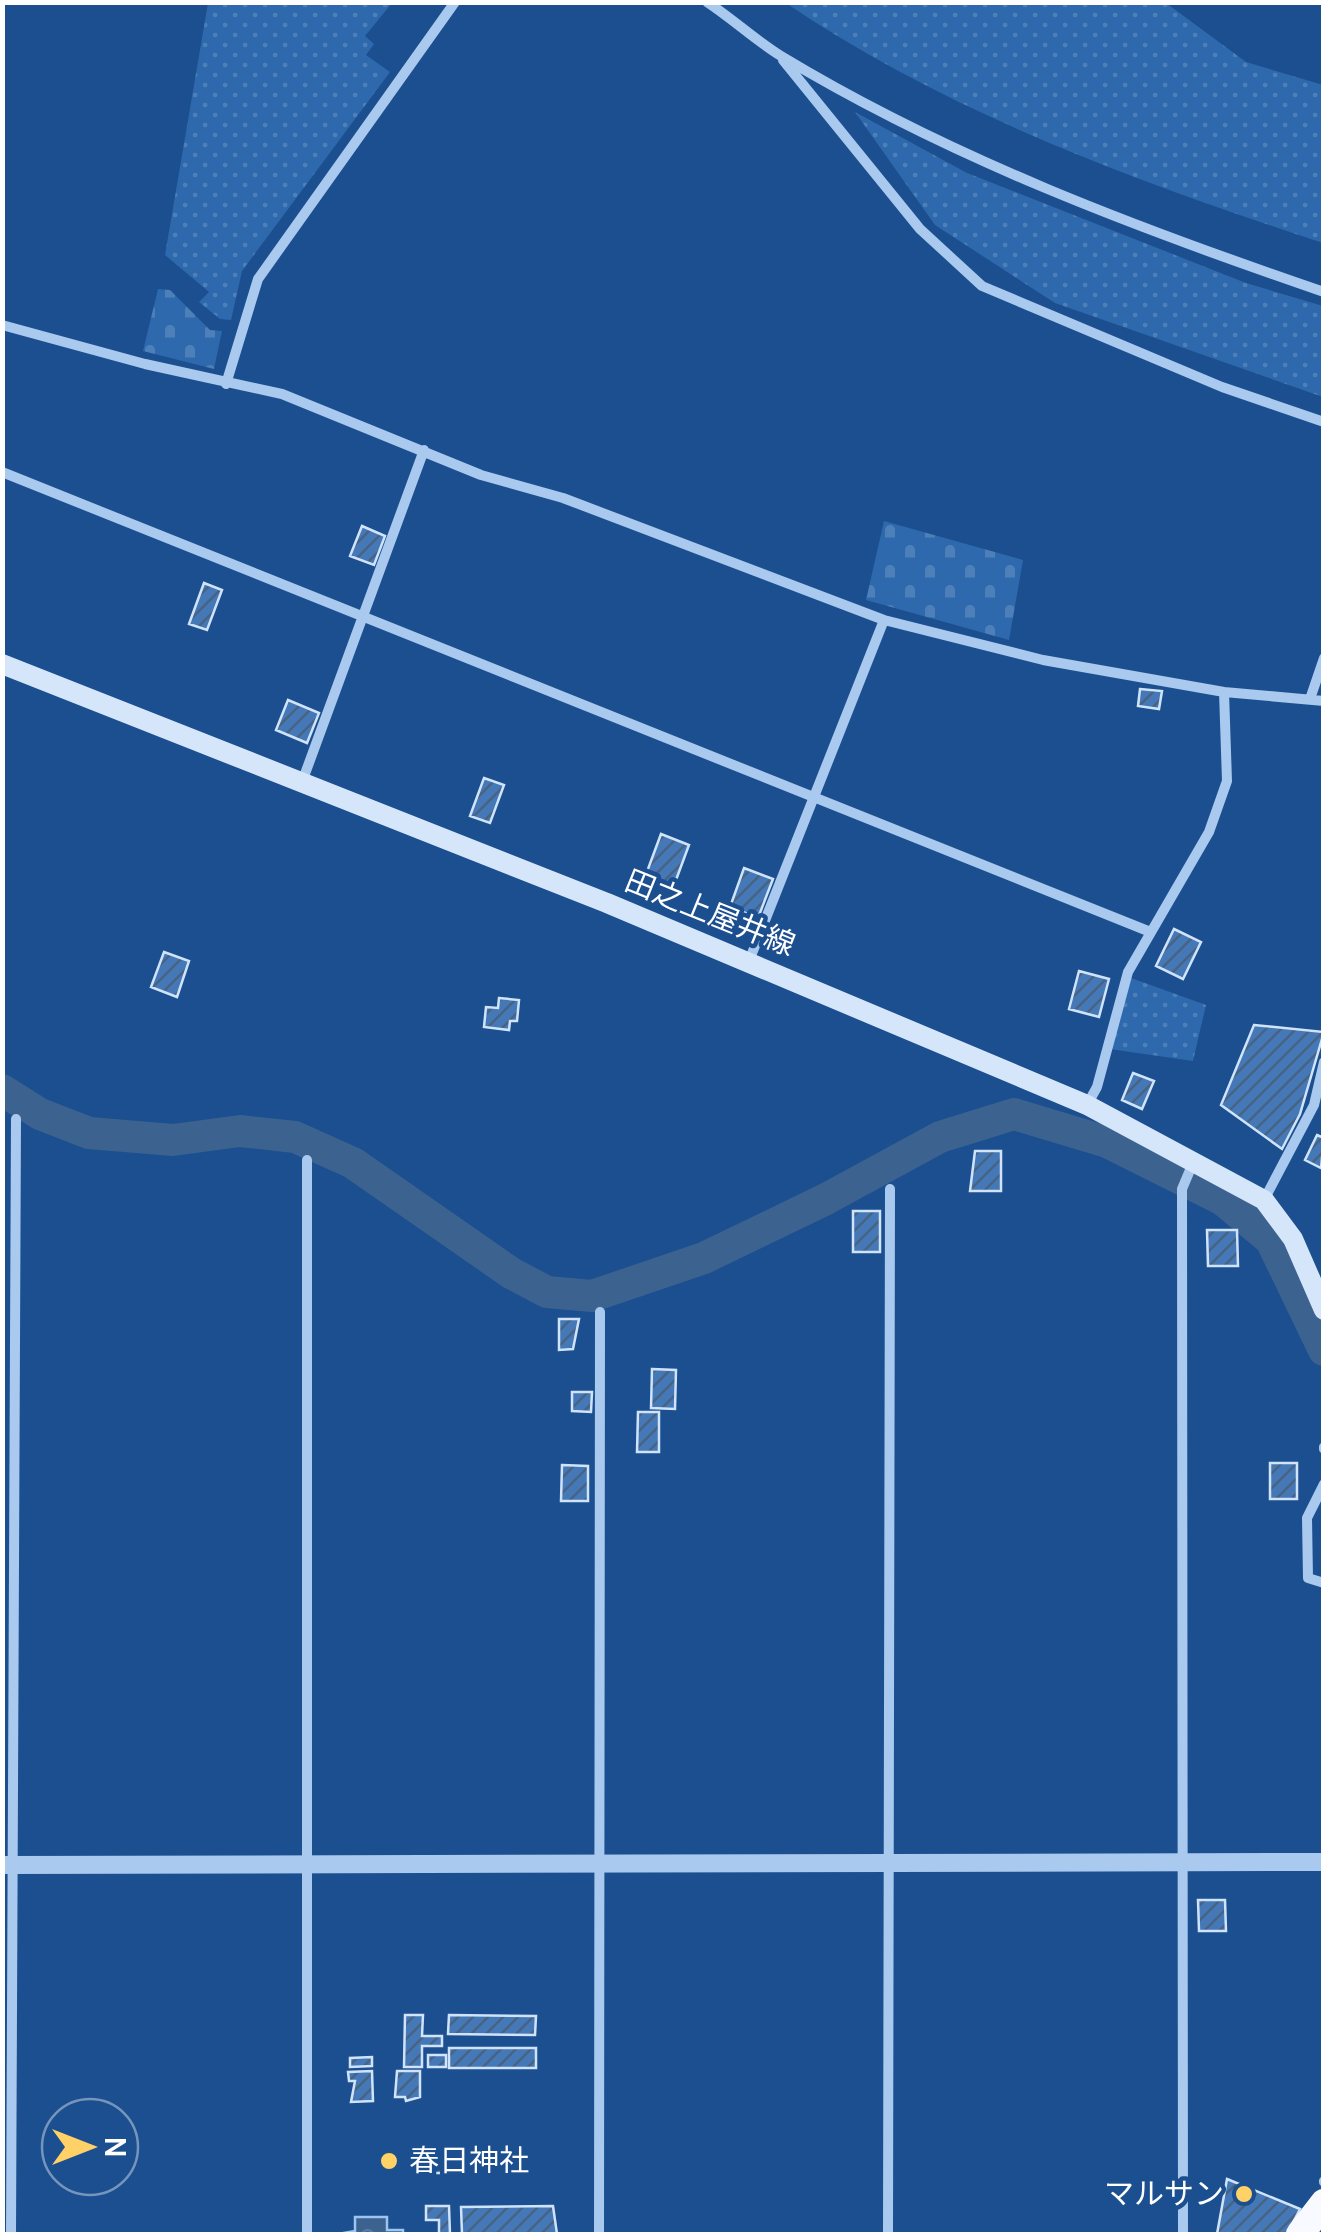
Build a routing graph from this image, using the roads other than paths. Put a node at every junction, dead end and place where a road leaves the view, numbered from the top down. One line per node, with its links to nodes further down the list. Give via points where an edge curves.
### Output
1 (456, 2): 6 (street, via 258,279)
2 (707, 2): 3 (street)
3 (779, 55): 4 (street, via 974,159); 7 (street, via 920,229 982,286 1222,387)
4 (1324, 292)
5 (2, 325): 6 (street)
6 (226, 384): 8 (street, via 282,394)
7 (1324, 422)
8 (424, 450): 10 (street); 11 (street)
9 (2, 472): 10 (street)
10 (363, 616): 17 (street); 18 (street)
11 (884, 620): 14 (street, via 1043,660); 18 (street)
12 (1324, 658): 15 (street)
13 (2, 664): 17 (main road, 田之上屋井線)
14 (1224, 692): 15 (street); 19 (street, via 1226,781 1209,832)
15 (1310, 699): 16 (street)
16 (1324, 701)
17 (302, 782): 20 (main road, 田之上屋井線)
18 (816, 799): 19 (street); 20 (street)
19 (1148, 931): 22 (street, via 1128,972)
20 (749, 962): 22 (main road, 田之上屋井線)
21 (1324, 1062): 27 (street, via 1314,1105)
22 (1088, 1105): 25 (main road, 田之上屋井線)
23 (16, 1118): 28 (street)
24 (307, 1160): 37 (street)
25 (1194, 1162): 27 (main road, 田之上屋井線); 35 (street, via 1182,1188)
26 (890, 1188): 33 (street)
27 (1264, 1200): 29 (main road, 田之上屋井線, via 1293,1239)
28 (8, 1261): 36 (street)
29 (1324, 1310)
30 (600, 1312): 38 (street)
31 (1324, 1484): 32 (street, via 1307,1518 1308,1578)
32 (1324, 1582)
33 (886, 1862): 35 (street); 38 (street); 43 (street)
34 (1324, 1862): 35 (street)
35 (1180, 1864): 44 (street)
36 (8, 1865): 37 (street); 40 (street)
37 (307, 1865): 38 (street); 41 (street)
38 (599, 1865): 42 (street)
39 (1324, 2203): 45 (highway)
40 (11, 2234)
41 (307, 2234)
42 (599, 2234)
43 (888, 2234)
44 (1182, 2234)
45 (1300, 2234)

